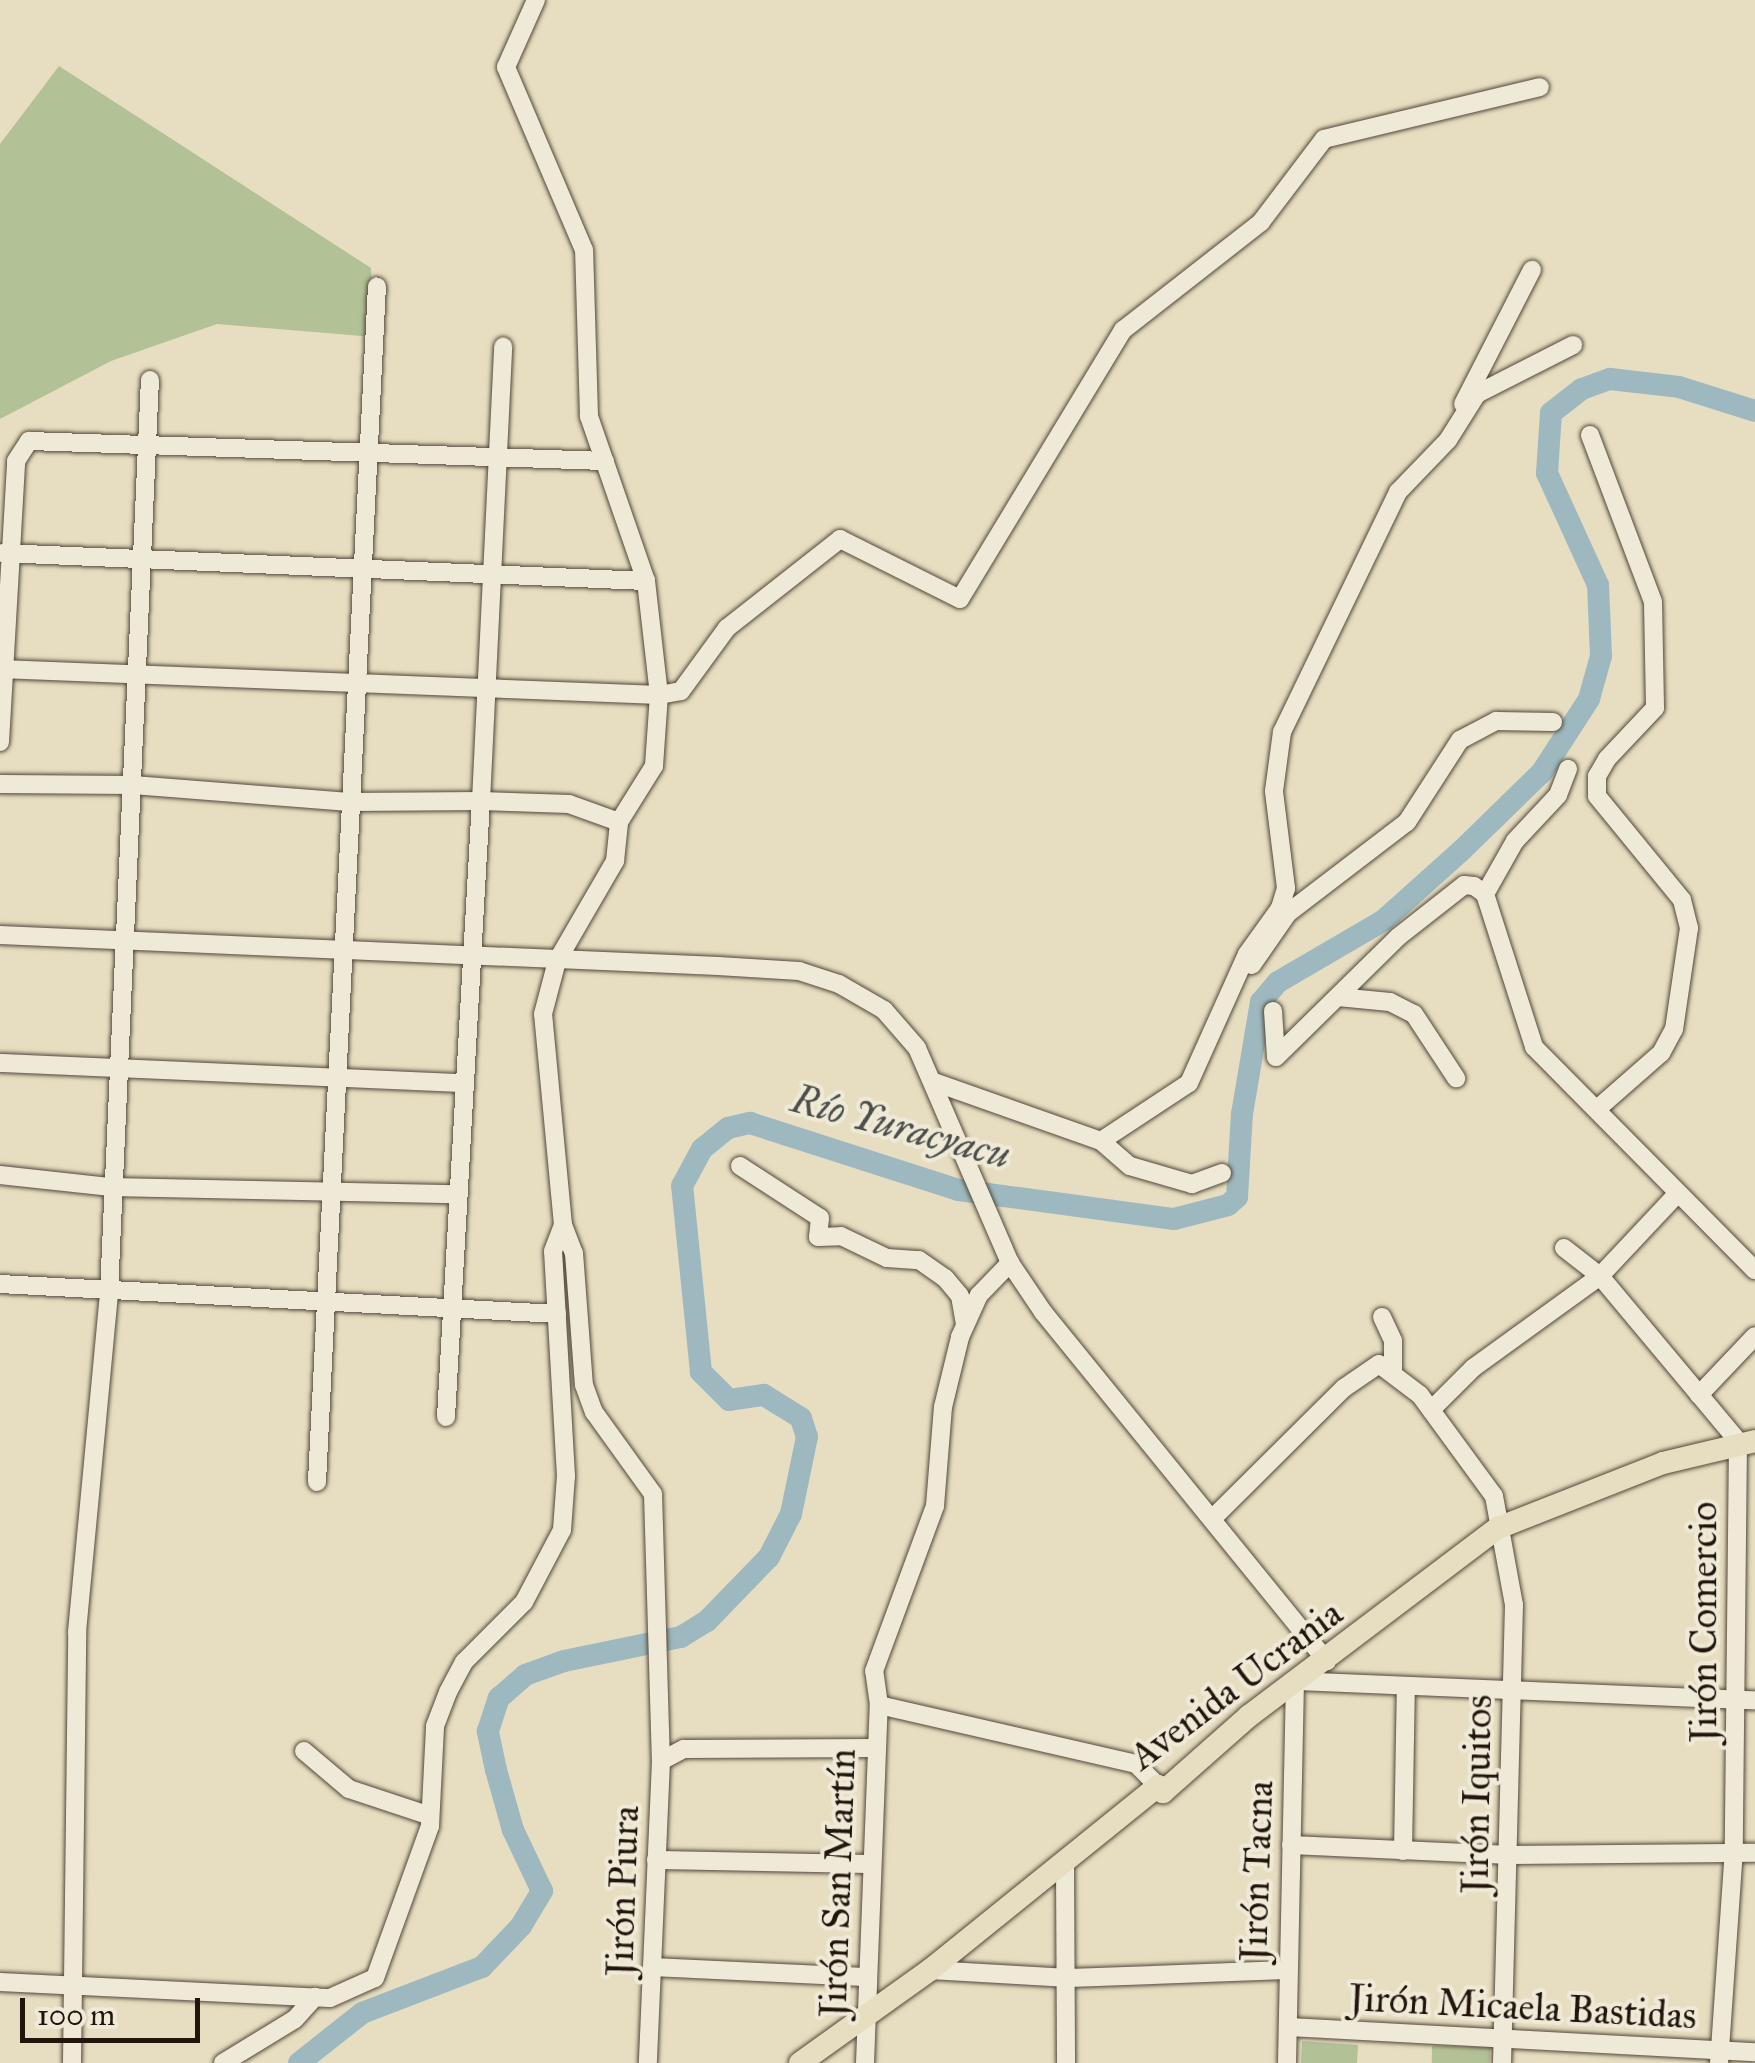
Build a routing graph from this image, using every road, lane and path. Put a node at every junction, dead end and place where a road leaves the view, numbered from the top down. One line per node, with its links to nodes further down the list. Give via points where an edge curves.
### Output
1 (536, 0): 13 (street, via 506,67 584,250 589,416)
2 (1540, 87): 23 (street, via 1324,139 1261,222 1210,269 1123,330 966,597 947,598 840,539 727,628 681,691)
3 (1532, 270): 8 (street)
4 (377, 287): 11 (street)
5 (1573, 345): 8 (street, via 1477,394)
6 (503, 348): 12 (street)
7 (150, 380): 10 (street)
8 (1459, 414): 38 (street, via 1448,440 1398,492 1282,732 1274,792 1286,888)
9 (1590, 435): 47 (street, via 1628,520 1653,602 1655,708 1607,759 1597,776 1597,796 1682,900 1689,928 1674,1029 1661,1053)
10 (148, 447): 11 (street); 14 (street, via 29,441 16,461); 15 (street)
11 (367, 455): 12 (street); 16 (street)
12 (495, 455): 13 (street); 17 (street)
13 (604, 461): 18 (street)
14 (6, 553): 15 (street); 19 (street)
15 (142, 558): 16 (street); 20 (street)
16 (360, 571): 17 (street); 21 (street)
17 (491, 575): 18 (street); 22 (street)
18 (646, 581): 23 (street)
19 (3, 669): 20 (street); 25 (street)
20 (138, 671): 21 (street); 28 (street)
21 (354, 685): 22 (street); 30 (street)
22 (488, 690): 23 (street); 29 (street)
23 (658, 696): 31 (street, via 654,766)
24 (1552, 722): 38 (street, via 1496,721 1460,740 1407,822 1288,913 1271,943)
25 (0, 742)
26 (1568, 769): 32 (street, via 1558,795 1516,842)
27 (0, 784): 28 (street)
28 (133, 786): 30 (street); 34 (street)
29 (481, 801): 30 (street); 31 (street, via 569,804); 36 (street)
30 (349, 802): 35 (street)
31 (618, 822): 37 (street, via 614,861)
32 (1485, 894): 39 (street, via 1464,885 1369,962); 47 (street, via 1534,1046)
33 (0, 934): 34 (street)
34 (122, 938): 35 (street); 42 (street)
35 (341, 951): 36 (street); 43 (street)
36 (472, 957): 37 (street); 46 (street)
37 (557, 961): 45 (street, via 812,976 884,1010 917,1048); 56 (street, via 543,1014)
38 (1233, 981): 48 (street, via 1189,1082)
39 (1338, 997): 40 (street, via 1276,1056); 44 (street, via 1390,1002 1414,1014)
40 (1273, 1011)
41 (0, 1063): 42 (street)
42 (117, 1064): 43 (street); 52 (street)
43 (335, 1078): 46 (street); 53 (street)
44 (1456, 1078)
45 (934, 1082): 48 (street); 58 (street)
46 (464, 1083): 54 (street)
47 (1596, 1110): 55 (street)
48 (1101, 1141): 50 (street, via 1130,1166 1192,1184)
49 (740, 1166): 67 (street, via 820,1218 818,1237 840,1236 887,1258 919,1260 945,1278 960,1296)
50 (1222, 1174)
51 (0, 1175): 52 (street)
52 (111, 1188): 53 (street); 62 (street)
53 (328, 1188): 54 (street); 63 (street)
54 (455, 1194): 64 (street)
55 (1677, 1194): 59 (street); 60 (street)
56 (562, 1225): 65 (street, via 553,1251); 85 (street, Jirón Piura, via 574,1253 584,1384 601,1424 649,1483)
57 (1564, 1248): 60 (street)
58 (1010, 1263): 67 (street, Jirón San Martín, via 978,1294); 75 (street)
59 (1755, 1270)
60 (1600, 1276): 70 (street); 71 (street, via 1473,1368)
61 (0, 1284): 62 (street)
62 (109, 1292): 63 (street); 102 (street, via 82,1555)
63 (322, 1301): 64 (street); 74 (street)
64 (455, 1308): 65 (street); 72 (street)
65 (558, 1314): 87 (street, via 562,1530 524,1602 464,1662 448,1692 435,1726)
66 (1382, 1317): 69 (street, via 1393,1341)
67 (965, 1326): 82 (street, Jirón San Martín, via 943,1407 936,1506 874,1672)
68 (1755, 1336): 70 (street)
69 (1392, 1370): 71 (street, Jirón Iquitos); 75 (street, via 1379,1364 1344,1388)
70 (1699, 1395): 73 (street)
71 (1431, 1410): 76 (street, Jirón Iquitos, via 1494,1496)
72 (446, 1417)
73 (1746, 1441): 76 (main road, Avenida Ucrania); 81 (street, Jirón Comercio)
74 (317, 1482)
75 (1212, 1519): 77 (street)
76 (1498, 1528): 77 (main road, Avenida Ucrania); 80 (street, Jirón Iquitos, via 1514,1605)
77 (1327, 1661): 78 (main road, Avenida Ucrania)
78 (1295, 1682): 79 (street); 86 (main road, Avenida Ucrania, via 1162,1792); 88 (street, Jirón Tacna)
79 (1406, 1686): 80 (street); 90 (street)
80 (1511, 1690): 81 (street); 92 (street, Jirón Iquitos)
81 (1746, 1698): 89 (street, Jirón Comercio)
82 (879, 1705): 83 (street, Jirón San Martín); 86 (street, via 1136,1764)
83 (876, 1748): 85 (street, via 684,1749); 94 (street, Jirón San Martín)
84 (304, 1751): 87 (street, via 349,1789)
85 (661, 1761): 93 (street, Jirón Piura)
86 (1158, 1786): 95 (main road, Avenida Ucrania)
87 (430, 1816): 103 (street, via 375,1978)
88 (1292, 1845): 90 (street); 98 (street, Jirón Tacna)
89 (1734, 1849): 91 (street); 92 (street); 108 (street, Jirón Comercio)
90 (1403, 1851): 92 (street)
91 (1755, 1853)
92 (1510, 1855): 106 (street, Jirón Iquitos)
93 (656, 1860): 94 (street); 96 (street, Jirón Piura)
94 (871, 1864): 99 (street, Jirón San Martín)
95 (1065, 1864): 97 (main road, Avenida Ucrania); 100 (street)
96 (652, 1966): 99 (street); 111 (street, Jirón Piura)
97 (930, 1970): 100 (street); 104 (main road, Avenida Ucrania)
98 (1286, 1970): 100 (street); 105 (street, Jirón Tacna)
99 (865, 1978): 104 (street, Jirón San Martín)
100 (1069, 1978): 114 (street)
101 (0, 1982): 102 (street)
102 (70, 1986): 103 (street); 109 (street)
103 (323, 1998): 110 (street)
104 (863, 2017): 112 (main road, Avenida Ucrania); 113 (street, Jirón San Martín)
105 (1289, 2027): 106 (street, Jirón Micaela Bastidas); 115 (street, Jirón Tacna)
106 (1504, 2038): 108 (street, Jirón Micaela Bastidas); 116 (street, Jirón Iquitos)
107 (1755, 2052): 108 (street, Jirón Micaela Bastidas)
108 (1719, 2056)
109 (72, 2063)
110 (223, 2063)
111 (648, 2063)
112 (800, 2063)
113 (865, 2063)
114 (1066, 2063)
115 (1287, 2063)
116 (1502, 2063)

